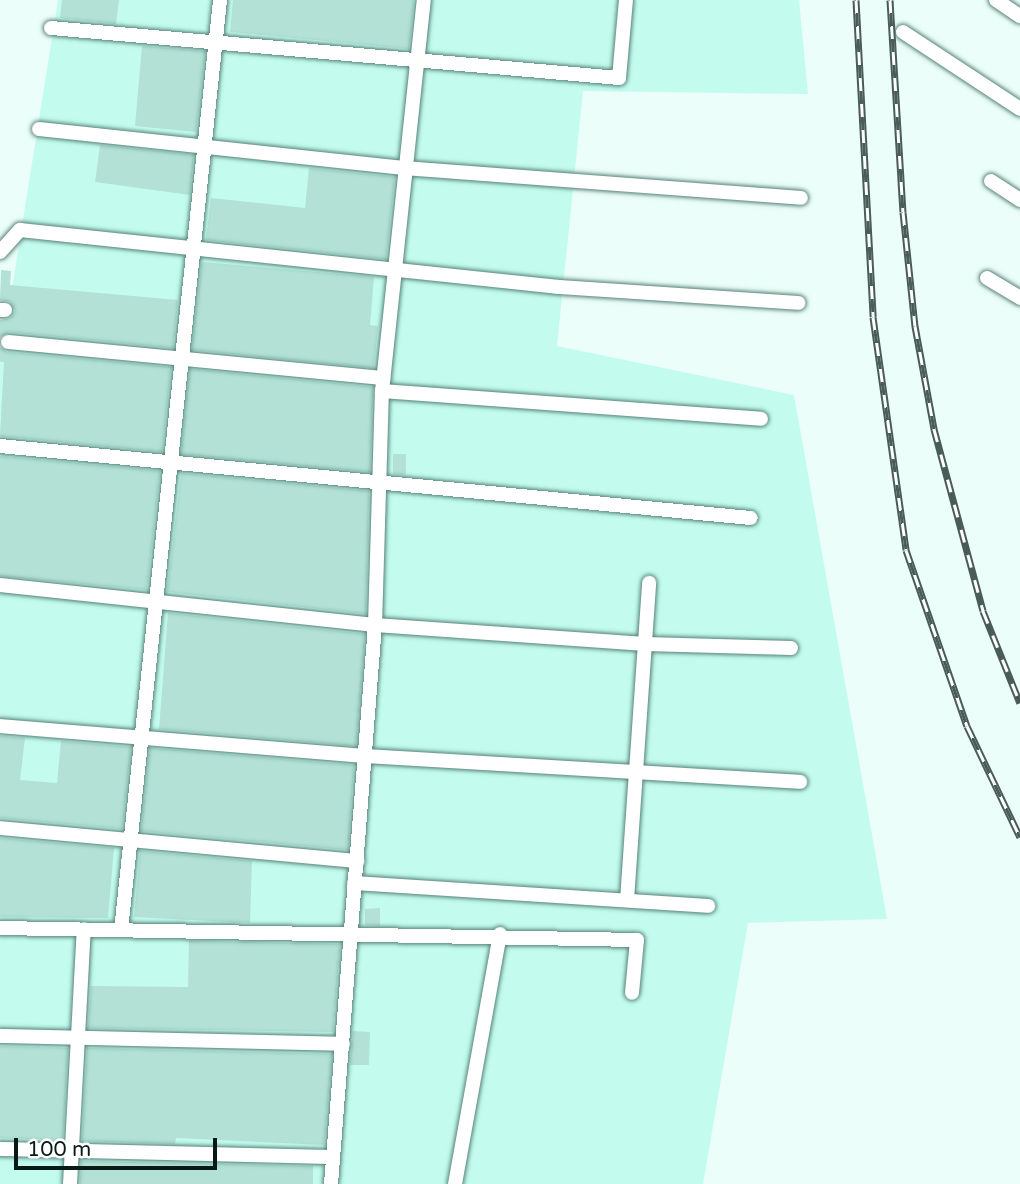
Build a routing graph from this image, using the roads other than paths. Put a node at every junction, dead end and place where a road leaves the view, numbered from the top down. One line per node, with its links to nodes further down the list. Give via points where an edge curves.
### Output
1 (220, 0): 8 (street)
2 (424, 0): 9 (street)
3 (626, 0): 9 (street, via 619,78)
4 (996, 0): 5 (street)
5 (1020, 16)
6 (51, 28): 8 (street)
7 (903, 32): 10 (street)
8 (216, 43): 9 (street); 12 (street)
9 (418, 60): 13 (street)
10 (1020, 109)
11 (39, 129): 12 (street)
12 (201, 147): 13 (street); 17 (street)
13 (404, 168): 15 (street); 19 (street)
14 (991, 181): 16 (street)
15 (801, 198)
16 (1020, 200)
17 (191, 249): 18 (street, via 20,230); 19 (street); 24 (street)
18 (0, 252)
19 (393, 271): 22 (street); 25 (street)
20 (987, 278): 21 (street)
21 (1020, 298)
22 (798, 303)
23 (8, 342): 24 (street)
24 (180, 359): 25 (street); 28 (street)
25 (382, 384): 26 (street); 29 (street)
26 (761, 419)
27 (0, 446): 28 (street)
28 (169, 463): 29 (street); 33 (street)
29 (377, 484): 30 (street); 34 (street)
30 (751, 518)
31 (649, 583): 35 (street)
32 (0, 585): 33 (street)
33 (155, 603): 34 (street); 38 (street)
34 (375, 625): 35 (street); 39 (street)
35 (645, 644): 36 (street); 40 (street)
36 (791, 648)
37 (0, 726): 38 (street)
38 (142, 738): 39 (street); 43 (street)
39 (364, 756): 40 (street); 44 (street)
40 (636, 772): 41 (street); 46 (street)
41 (800, 782)
42 (0, 828): 43 (street)
43 (131, 840): 44 (street); 50 (street)
44 (356, 861): 45 (street)
45 (354, 883): 46 (street); 51 (street)
46 (627, 900): 47 (street)
47 (708, 906)
48 (0, 928): 49 (street)
49 (83, 929): 50 (street); 55 (street)
50 (121, 929): 51 (street)
51 (351, 932): 52 (street); 56 (street)
52 (500, 934): 53 (street, via 637,940); 62 (street)
53 (632, 993)
54 (0, 1036): 55 (street)
55 (78, 1037): 56 (street); 58 (street)
56 (342, 1044): 59 (street)
57 (0, 1149): 58 (street)
58 (72, 1150): 59 (street); 60 (street)
59 (333, 1157): 61 (street)
60 (70, 1184)
61 (331, 1184)
62 (455, 1184)

